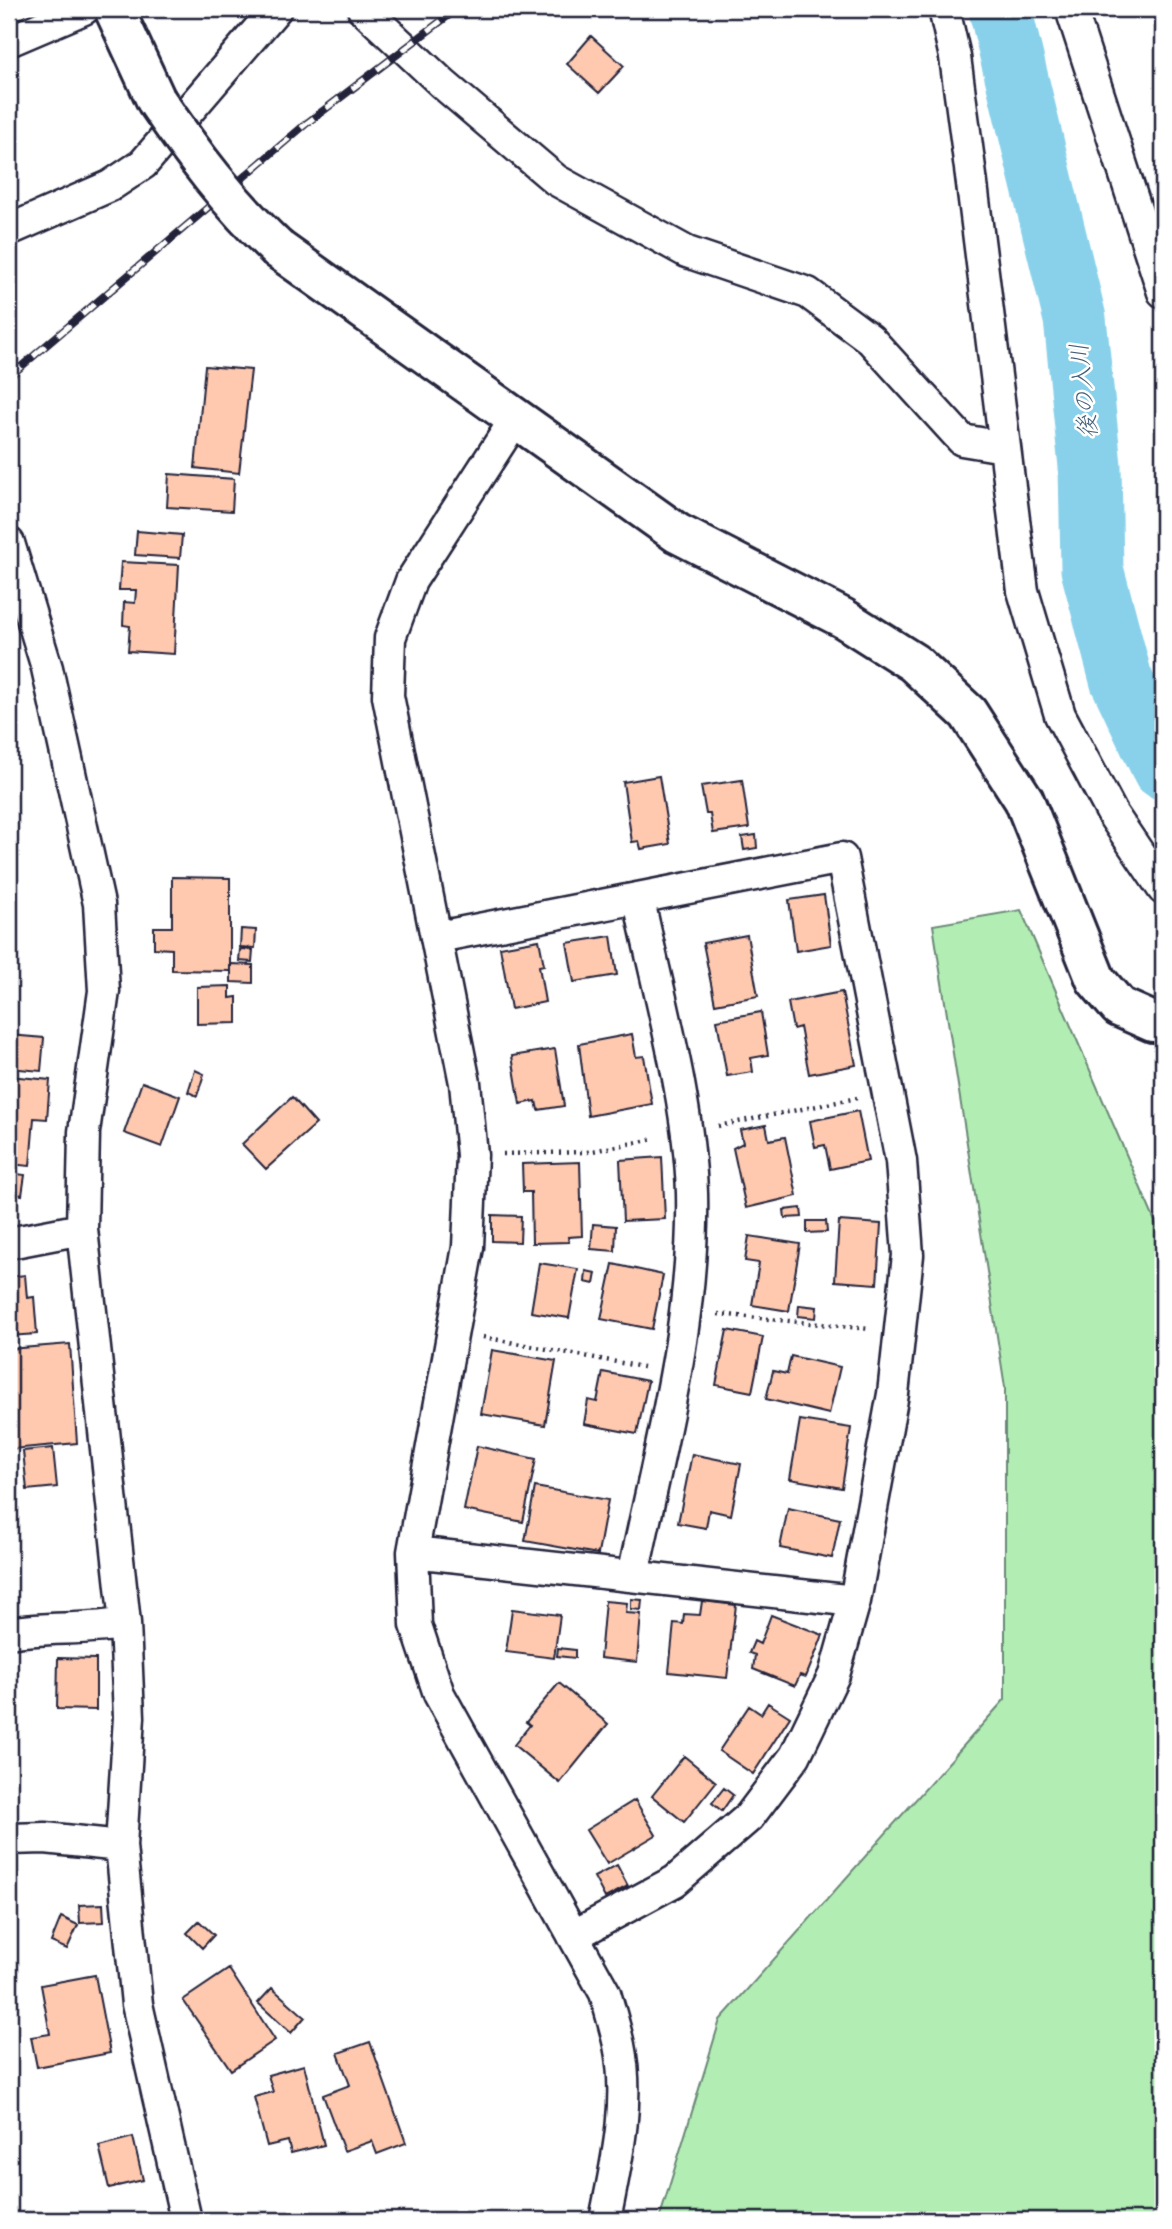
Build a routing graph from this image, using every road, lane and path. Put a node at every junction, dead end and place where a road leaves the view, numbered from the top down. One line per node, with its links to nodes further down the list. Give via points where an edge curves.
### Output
1 (84, 9): 7 (street)
2 (114, 9): 10 (street, bridge, via 156,100 229,201 278,249)
3 (276, 9): 8 (street, via 143,164 110,186)
4 (363, 9): 11 (street, via 556,180 687,252 808,293 870,340 962,440)
5 (944, 9): 11 (street, via 970,163)
6 (1070, 9): 9 (street)
7 (9, 41)
8 (9, 229)
9 (1163, 292)
10 (516, 418): 15 (street, via 411,581 390,638 388,696); 16 (street, via 677,533 843,618 914,663 968,713 1024,800 1096,980 1119,1007)
11 (1004, 447): 13 (street, via 1023,592 1060,715 1113,815)
12 (9, 543): 17 (street, via 47,668 99,904 104,991 84,1132)
13 (1163, 889)
14 (639, 900): 15 (street); 19 (street, via 687,1132 692,1192); 21 (street, via 842,858 901,1161 908,1255)
15 (438, 937): 20 (street, via 465,1083 472,1156 468,1247)
16 (1163, 1022)
17 (82, 1229): 18 (street); 26 (street)
18 (9, 1243)
19 (687, 1310): 21 (path); 22 (street)
20 (453, 1331): 22 (path); 23 (street)
21 (902, 1332): 25 (street)
22 (675, 1374): 24 (street)
23 (413, 1552): 24 (street); 30 (street, via 416,1625 439,1694)
24 (633, 1576): 25 (street)
25 (855, 1601): 30 (street, via 834,1675 795,1756 749,1817 675,1881)
26 (125, 1623): 27 (street); 29 (street, via 129,1717)
27 (9, 1633)
28 (9, 1839): 29 (street)
29 (121, 1846): 31 (street, via 137,2004)
30 (573, 1936): 32 (street, via 605,1993 620,2047 620,2141)
31 (186, 2220)
32 (605, 2220)

